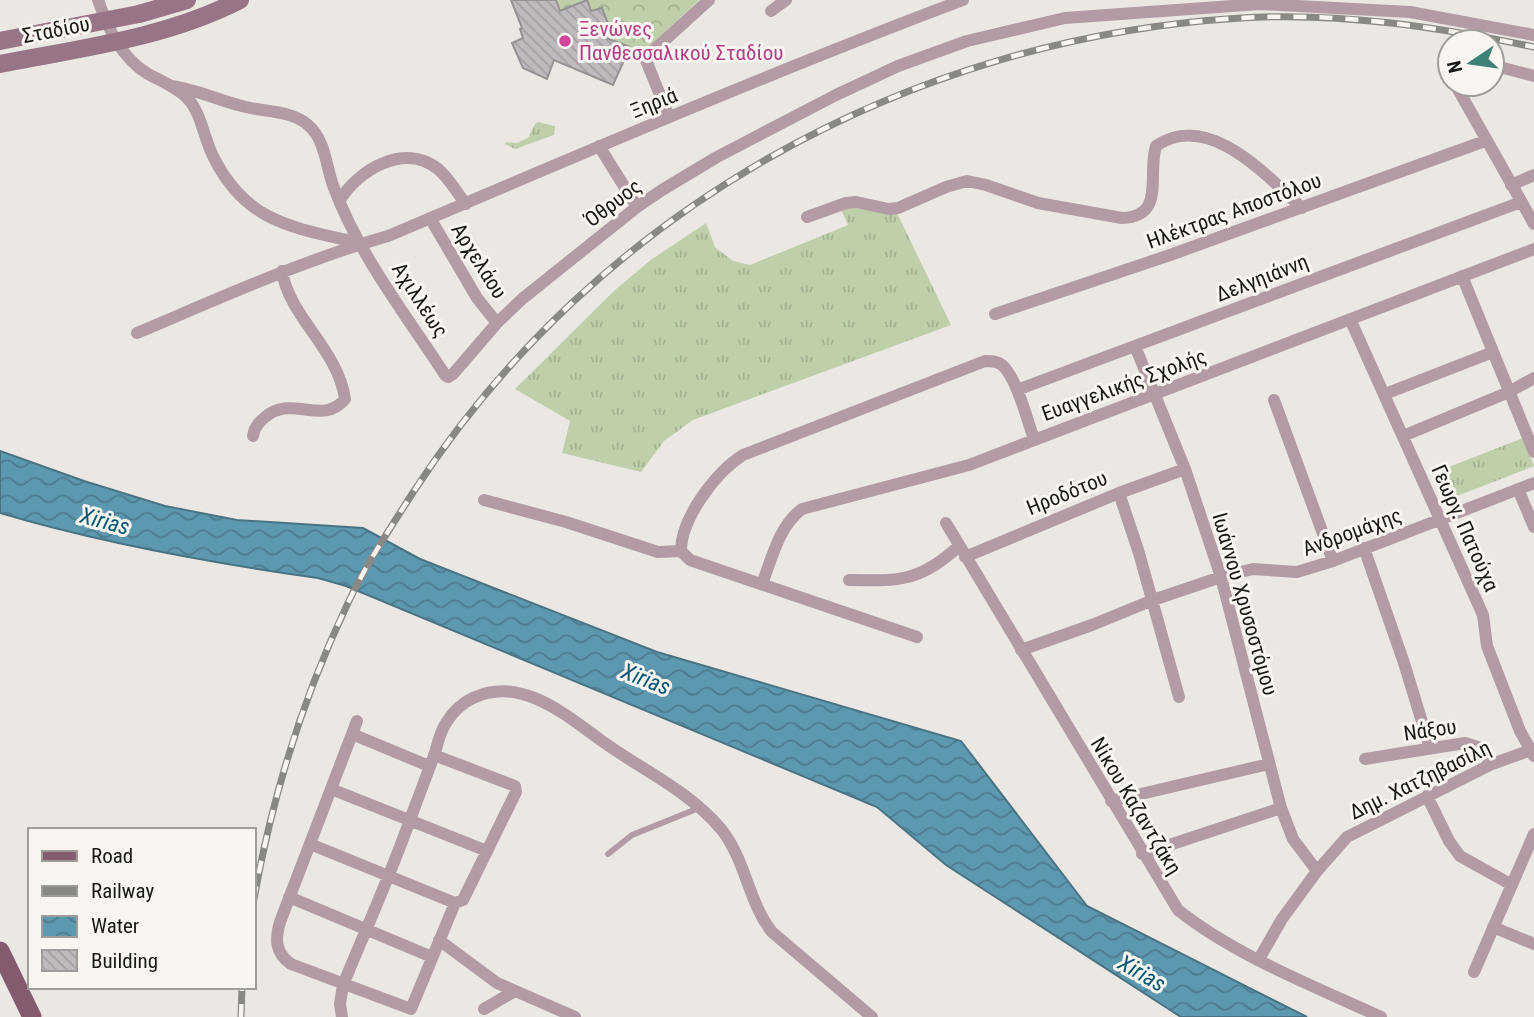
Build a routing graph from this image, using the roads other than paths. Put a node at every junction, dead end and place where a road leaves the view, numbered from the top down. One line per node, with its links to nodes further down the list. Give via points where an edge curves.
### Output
1 (98, 0): 10 (street)
2 (187, 0): 10 (main road, Σταδίου)
3 (240, 0): 13 (main road, Σταδίου, via 195,20)
4 (709, 0): 19 (street, via 645,58)
5 (786, 0): 9 (street)
6 (963, 0): 19 (street, Ξηριά)
7 (1299, 3): 8 (street, Όθρυος); 27 (street, Όθρυος, via 1223,5 1042,22 943,48 830,98 717,157)
8 (1407, 6): 11 (street, Όθρυος)
9 (771, 11)
10 (105, 20): 12 (main road, Σταδίου); 13 (street)
11 (1534, 35)
12 (0, 41)
13 (116, 41): 14 (main road, Σταδίου); 17 (street, via 139,69)
14 (0, 64)
15 (1506, 69): 16 (street)
16 (1534, 76)
17 (171, 86): 24 (street, Αχιλλέως, via 307,124 318,138); 32 (street, via 193,105 213,157 249,204 307,232)
18 (1462, 98): 20 (street)
19 (669, 117): 21 (street, Ξηριά)
20 (1485, 141): 23 (street); 28 (street, Ηλέκτρας Αποστόλου)
21 (599, 146): 26 (street, Ξηριά); 27 (street)
22 (1534, 175): 23 (street)
23 (1511, 185): 25 (street)
24 (340, 200): 26 (street, via 355,180 404,157 439,170); 32 (street, Αχιλλέως)
25 (1521, 202): 31 (street); 40 (street, Δελγηιάννη)
26 (466, 204): 29 (street, Ξηριά)
27 (637, 207): 38 (street, Όθρυος)
28 (1302, 208): 30 (street, via 1226,145 1193,135 1156,146 1153,196 1145,211 1132,218 1038,203 967,181 898,208 846,203); 36 (street, Ηλέκτρας Αποστόλου)
29 (430, 218): 32 (street, Ξηριά); 38 (street, Αρχελάου)
30 (807, 218)
31 (1534, 224)
32 (360, 243): 34 (street, Ξηριά); 42 (street, Αχιλλέως)
33 (1534, 249): 35 (street, Ευαγγελικής Σχολής)
34 (282, 271): 39 (street, Ξηριά); 49 (street, via 289,298 337,371 345,398 324,412 275,409 261,420)
35 (1462, 276): 37 (street, Ευαγγελικής Σχολής); 41 (street)
36 (995, 314)
37 (1350, 319): 46 (street, Γεωργ. Πατούχα); 47 (street, Ευαγγελικής Σχολής)
38 (497, 323): 42 (street, Όθρυος)
39 (137, 333)
40 (1135, 346): 44 (street, Δελγηιάννη); 47 (street, Ιωάννου Χρυσοστόμου)
41 (1493, 352): 45 (street); 46 (street)
42 (448, 377)
43 (1534, 378): 45 (street)
44 (1017, 390): 51 (street); 62 (street, via 1002,365 985,361 743,455 710,486 685,527)
45 (1509, 392): 50 (street); 52 (street)
46 (1385, 394): 50 (street, Γεωργ. Πατούχα)
47 (1156, 395): 51 (street, Ευαγγελικής Σχολής); 53 (street, Ιωάννου Χρυσοστόμου)
48 (1274, 400): 64 (street)
49 (253, 436)
50 (1403, 436): 58 (street, Γεωργ. Πατούχα)
51 (1034, 439): 67 (street, Ευαγγελικής Σχολής, via 969,465 802,509 779,538)
52 (1534, 452)
53 (1185, 469): 56 (street, Ηροδότου); 65 (street, Ιωάννου Χρυσοστόμου)
54 (1534, 484): 55 (street, Ανδρομάχης)
55 (1518, 489): 58 (street, Ανδρομάχης); 60 (street)
56 (1119, 492): 63 (street, Ηροδότου); 68 (street)
57 (484, 500): 62 (street, via 658,552)
58 (1441, 520): 61 (street, Ανδρομάχης); 73 (street, Γεωργ. Πατούχα, via 1483,615 1487,646)
59 (946, 523): 63 (street, Νίκου Καζαντζάκη)
60 (1534, 527)
61 (1364, 548): 64 (street, Ανδρομάχης); 72 (street)
62 (681, 551): 67 (street, via 690,560)
63 (962, 552): 66 (street, Ηροδότου, via 906,579); 70 (street, Νίκου Καζαντζάκη)
64 (1333, 561): 65 (street, Ανδρομάχης, via 1297,572 1253,569)
65 (1221, 577): 68 (street, Ανδρομάχης); 76 (street, Ιωάννου Χρυσοστόμου)
66 (849, 580)
67 (762, 584): 69 (street)
68 (1153, 600): 70 (street, Ανδρομάχης); 71 (street)
69 (916, 637)
70 (1021, 650): 80 (street, Νίκου Καζαντζάκη)
71 (1179, 697)
72 (1430, 748): 74 (street, Νάξου); 77 (street, Νάξου, via 1470,744 1481,749)
73 (1533, 752): 77 (street, Δημ. Χατζηβασίλη)
74 (1365, 759)
75 (431, 760): 78 (street, via 355,728); 81 (street, via 456,710 472,698 504,691 554,707); 83 (street); 86 (street, via 515,786)
76 (1269, 764): 80 (street); 82 (street, Ιωάννου Χρυσοστόμου)
77 (1492, 764): 79 (street, Δημ. Χατζηβασίλη)
78 (331, 789): 83 (street); 85 (street)
79 (1427, 796): 89 (street, Δημ. Χατζηβασίλη, via 1347,837); 91 (street, via 1460,856)
80 (1111, 801): 88 (street, Νίκου Καζαντζάκη)
81 (701, 807): 87 (lane, via 632,835); 108 (street, via 736,849 767,926)
82 (1281, 808): 88 (street); 89 (street, Ιωάννου Χρυσοστόμου, via 1293,839)
83 (410, 820): 86 (street); 90 (street)
84 (1534, 834): 91 (street)
85 (310, 844): 90 (street); 92 (street)
86 (487, 851): 93 (street, via 463,900)
87 (608, 854)
88 (1142, 854): 100 (street, Νίκου Καζαντζάκη, via 1178,910)
89 (1317, 871): 100 (street, Δημ. Χατζηβασίλη)
90 (388, 874): 93 (street); 95 (street)
91 (1512, 885): 94 (street)
92 (289, 897): 95 (street); 102 (street, via 276,935 279,953 291,964)
93 (454, 903): 96 (street)
94 (1493, 927): 97 (street); 101 (street)
95 (365, 930): 99 (street); 102 (street)
96 (439, 940): 99 (street); 103 (street)
97 (1534, 943)
98 (0, 951): 105 (main road)
99 (432, 957): 102 (street, via 411,1009)
100 (1259, 959): 109 (street, Νίκου Καζαντζάκη)
101 (1474, 972)
102 (343, 985): 106 (street)
103 (513, 992): 104 (street); 107 (street)
104 (484, 1009)
105 (32, 1017)
106 (342, 1017)
107 (575, 1017)
108 (872, 1017)
109 (1381, 1017)

